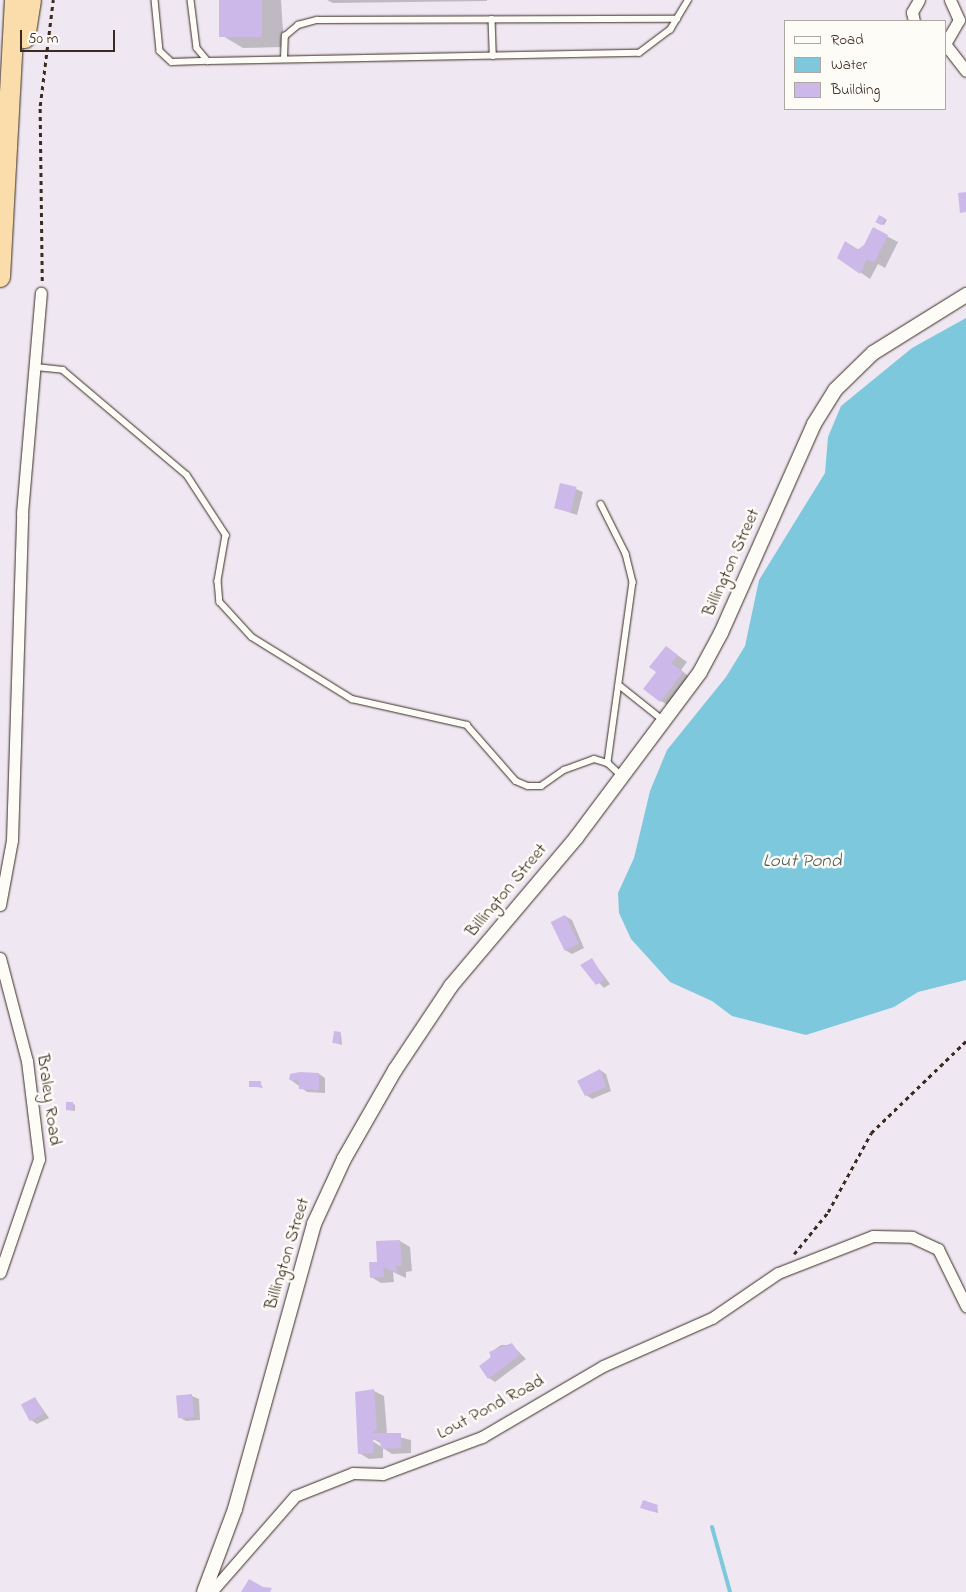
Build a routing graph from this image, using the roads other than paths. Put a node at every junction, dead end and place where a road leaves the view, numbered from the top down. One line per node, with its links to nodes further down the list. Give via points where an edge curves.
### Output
1 (15, 0): 17 (highway)
2 (31, 0): 17 (highway)
3 (155, 0): 15 (lane, via 160,51 172,62)
4 (191, 0): 15 (lane, via 197,48)
5 (688, 0): 9 (lane)
6 (919, 0): 10 (street, via 912,12)
7 (950, 0): 11 (street, via 959,20)
8 (492, 19): 9 (lane); 13 (lane); 14 (lane, via 316,20 298,25 285,36)
9 (677, 19): 13 (lane, via 650,48 639,53)
10 (914, 20)
11 (946, 42)
12 (946, 45): 16 (street)
13 (493, 56): 14 (lane)
14 (284, 59): 15 (lane)
15 (208, 62)
16 (966, 71)
17 (10, 149): 18 (highway)
18 (0, 276)
19 (41, 293): 21 (street)
20 (966, 295): 24 (street, Billington Street, via 873,353 826,403 722,633)
21 (36, 366): 25 (lane, via 64,370 187,475 226,534 217,586 220,602 252,637 352,699 467,725 516,781 528,786 541,786 580,763); 27 (street, via 22,513 12,840)
22 (602, 504): 23 (lane, via 626,554 633,582)
23 (619, 685): 24 (lane); 25 (lane)
24 (664, 721): 26 (street, Billington Street)
25 (608, 762): 26 (lane)
26 (622, 777): 31 (street, Billington Street, via 425,1022 326,1194 302,1263 235,1509)
27 (0, 905)
28 (0, 958): 29 (street, Braley Road, via 27,1061 39,1159)
29 (0, 1273)
30 (966, 1306): 32 (street, Lout Pond Road, via 938,1249 893,1233 873,1236 778,1273 712,1318 603,1366 482,1438 392,1472 353,1473 295,1496)
31 (204, 1592)
32 (211, 1592)

